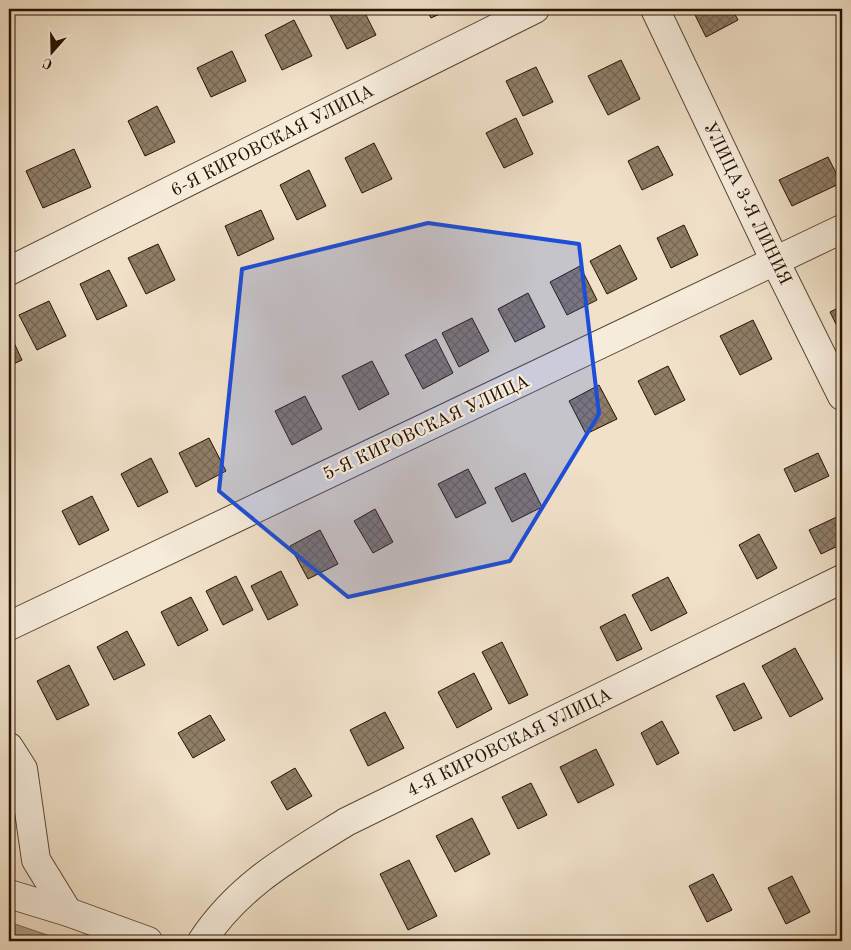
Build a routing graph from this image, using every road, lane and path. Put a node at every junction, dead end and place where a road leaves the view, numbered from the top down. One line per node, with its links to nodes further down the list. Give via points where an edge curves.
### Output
1 (535, 9): 5 (street, 6-Я КИРОВСКАЯ УЛИЦА)
2 (656, 9): 4 (street, УЛИЦА 3-Я ЛИНИЯ)
3 (842, 229): 4 (street, 5-Я КИРОВСКАЯ УЛИЦА)
4 (776, 261): 6 (street, УЛИЦА 3-Я ЛИНИЯ); 8 (street, 5-Я КИРОВСКАЯ УЛИЦА)
5 (9, 271)
6 (842, 396)
7 (842, 579): 13 (street, 4-Я КИРОВСКАЯ УЛИЦА, via 346,822 271,869 237,898)
8 (9, 626)
9 (9, 747): 11 (street, via 22,769 36,860)
10 (9, 894): 11 (street)
11 (68, 912): 12 (street)
12 (148, 941)
13 (202, 941)

